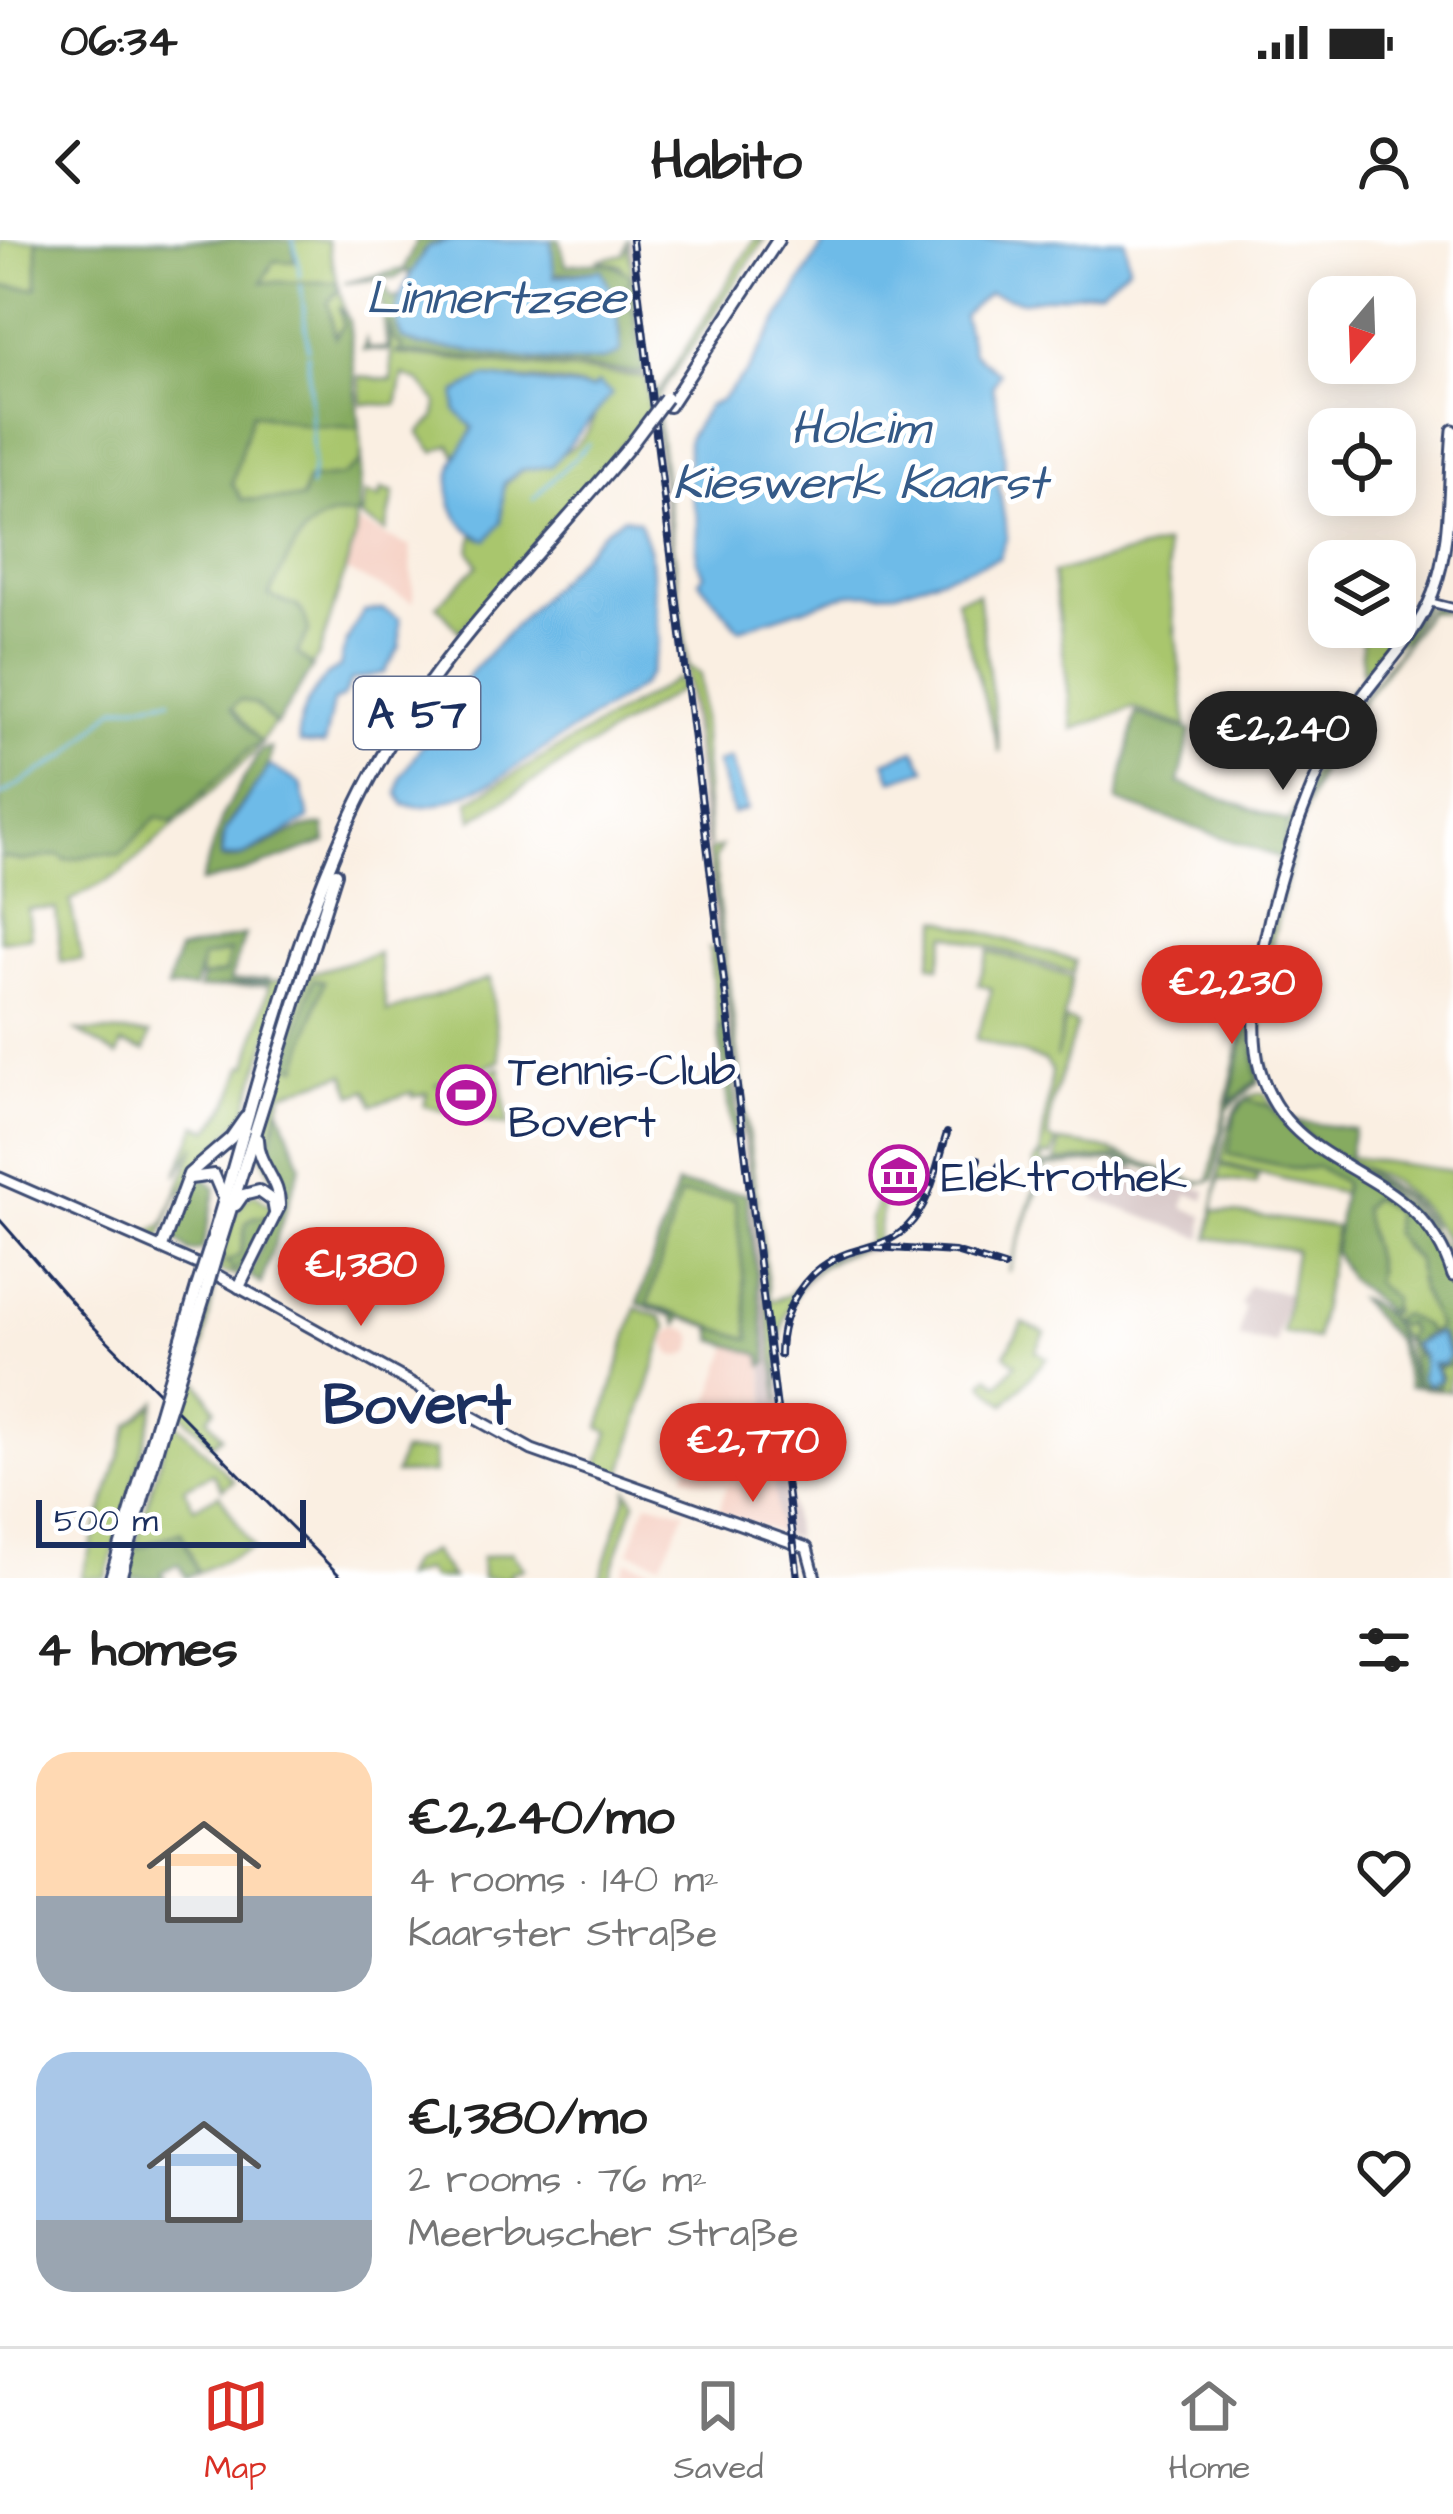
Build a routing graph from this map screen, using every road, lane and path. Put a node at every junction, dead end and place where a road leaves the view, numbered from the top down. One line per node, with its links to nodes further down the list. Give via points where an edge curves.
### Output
1 (774, 240): 3 (highway, A 57, bridge)
2 (1453, 430): 4 (main road, via 1440,569)
3 (632, 449): 6 (highway, A 57, via 472,629 394,737 331,867); 7 (highway, A 57, via 477,633 388,759 337,868)
4 (1429, 602): 5 (street); 11 (main road, via 1317,771 1290,847 1254,1040 1280,1114 1312,1146 1418,1213)
5 (1453, 608)
6 (261, 1083): 9 (highway, A 57); 10 (highway, via 231,1138 189,1174)
7 (266, 1098): 9 (highway, A 57); 12 (highway, via 257,1148 279,1207)
8 (0, 1178): 10 (main road)
9 (221, 1226): 10 (highway, via 220,1183 199,1173 184,1186); 12 (highway, via 248,1192 273,1201); 14 (highway, A 57, bridge)
10 (162, 1247): 12 (main road)
11 (1453, 1276)
12 (239, 1288): 13 (main road, via 527,1448 799,1545)
13 (815, 1577)
14 (115, 1578)

